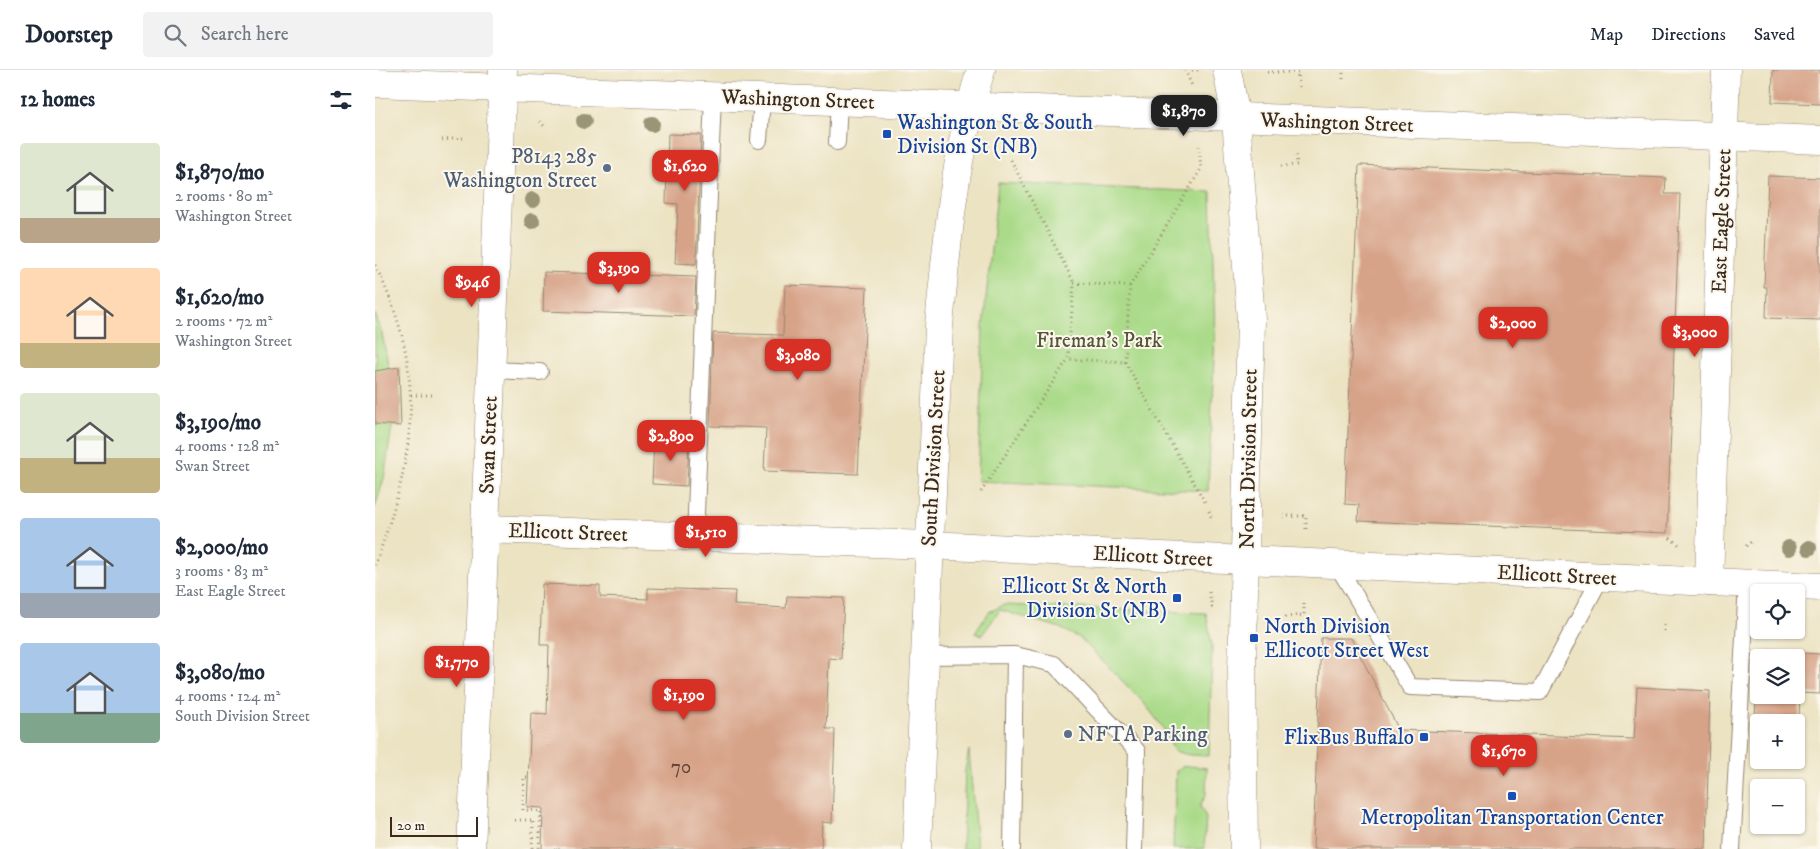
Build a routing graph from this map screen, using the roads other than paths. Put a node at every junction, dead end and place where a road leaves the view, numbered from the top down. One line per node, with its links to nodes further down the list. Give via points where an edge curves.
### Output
1 (981, 70): 9 (main road, South Division Street)
2 (1227, 70): 10 (main road, North Division Street)
3 (1726, 70): 11 (main road, East Eagle Street)
4 (502, 80): 5 (main road, Washington Street); 6 (main road, Washington Street); 15 (main road, Swan Street)
5 (375, 83)
6 (713, 96): 7 (main road, Washington Street); 18 (lane)
7 (762, 98): 8 (main road, Washington Street); 12 (lane)
8 (839, 100): 9 (main road, Washington Street); 14 (lane)
9 (970, 105): 10 (main road, Washington Street); 19 (main road, South Division Street, via 957,173 939,326)
10 (1236, 118): 11 (main road, Washington Street); 20 (main road, North Division Street, via 1251,320)
11 (1724, 136): 13 (main road, Washington Street); 23 (main road, East Eagle Street)
12 (759, 140)
13 (1820, 140)
14 (837, 142)
15 (491, 370): 16 (lane); 17 (main road, Swan Street)
16 (540, 372)
17 (485, 529): 18 (main road, Ellicott Street); 28 (main road, Swan Street)
18 (695, 537): 19 (main road, Ellicott Street)
19 (928, 545): 20 (main road, Ellicott Street); 27 (main road, South Division Street)
20 (1246, 561): 21 (main road, Ellicott Street); 32 (main road, North Division Street, via 1242,668)
21 (1337, 565): 22 (main road, Ellicott Street); 22 (lane, via 1410,687 1540,692)
22 (1601, 578): 23 (main road, Ellicott Street)
23 (1709, 582): 24 (main road, Ellicott Street)
24 (1747, 584): 25 (main road, Ellicott Street); 33 (lane)
25 (1820, 587)
26 (1015, 655): 27 (lane); 30 (lane); 31 (lane, via 1054,664 1137,751)
27 (924, 656): 29 (main road, South Division Street)
28 (471, 849)
29 (917, 849)
30 (1012, 849)
31 (1133, 849)
32 (1244, 849)
33 (1732, 849)

